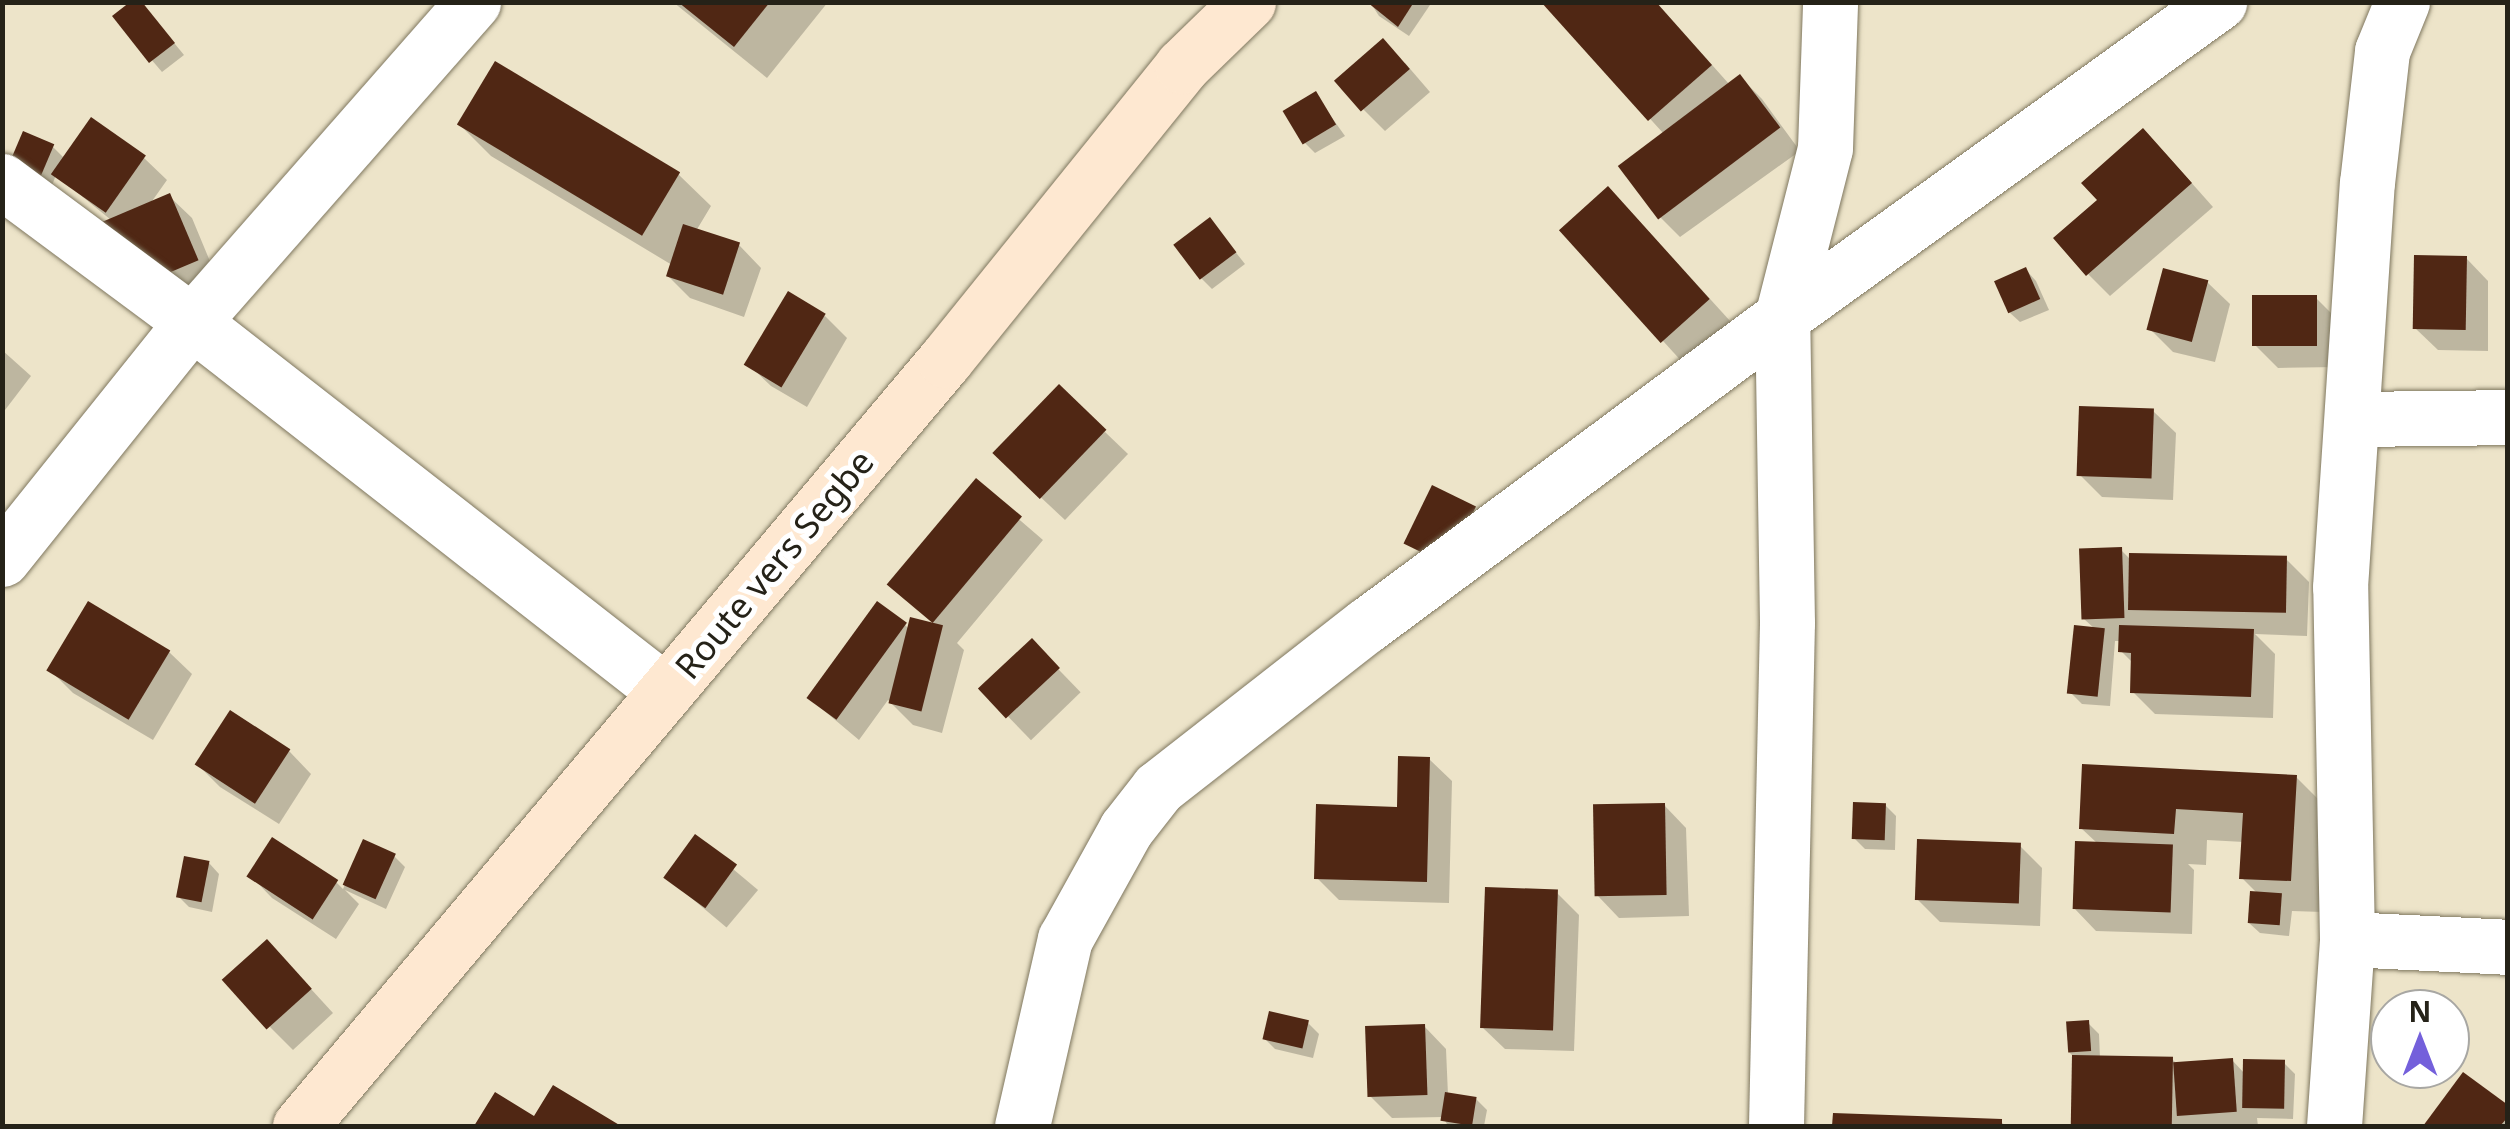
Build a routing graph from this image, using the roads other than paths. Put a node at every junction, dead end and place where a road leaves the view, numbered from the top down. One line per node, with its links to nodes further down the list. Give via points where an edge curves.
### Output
1 (473, 2): 8 (street)
2 (1248, 2): 12 (main road, Route vers Segbe, via 1182,66)
3 (1830, 2): 7 (street, via 1825,148)
4 (2219, 2): 7 (street)
5 (2402, 2): 10 (street, via 2382,51)
6 (2, 181): 8 (street)
7 (1782, 317): 16 (street, via 1366,624 1158,788 1126,829 1065,938); 17 (street, via 1787,623)
8 (192, 322): 11 (street); 12 (street)
9 (2508, 417): 10 (street)
10 (2354, 420): 13 (street, via 2340,587)
11 (2, 560)
12 (666, 692): 15 (main road, Route vers Segbe)
13 (2347, 938): 14 (street); 18 (street)
14 (2508, 947)
15 (300, 1126)
16 (1022, 1126)
17 (1776, 1126)
18 (2334, 1126)

